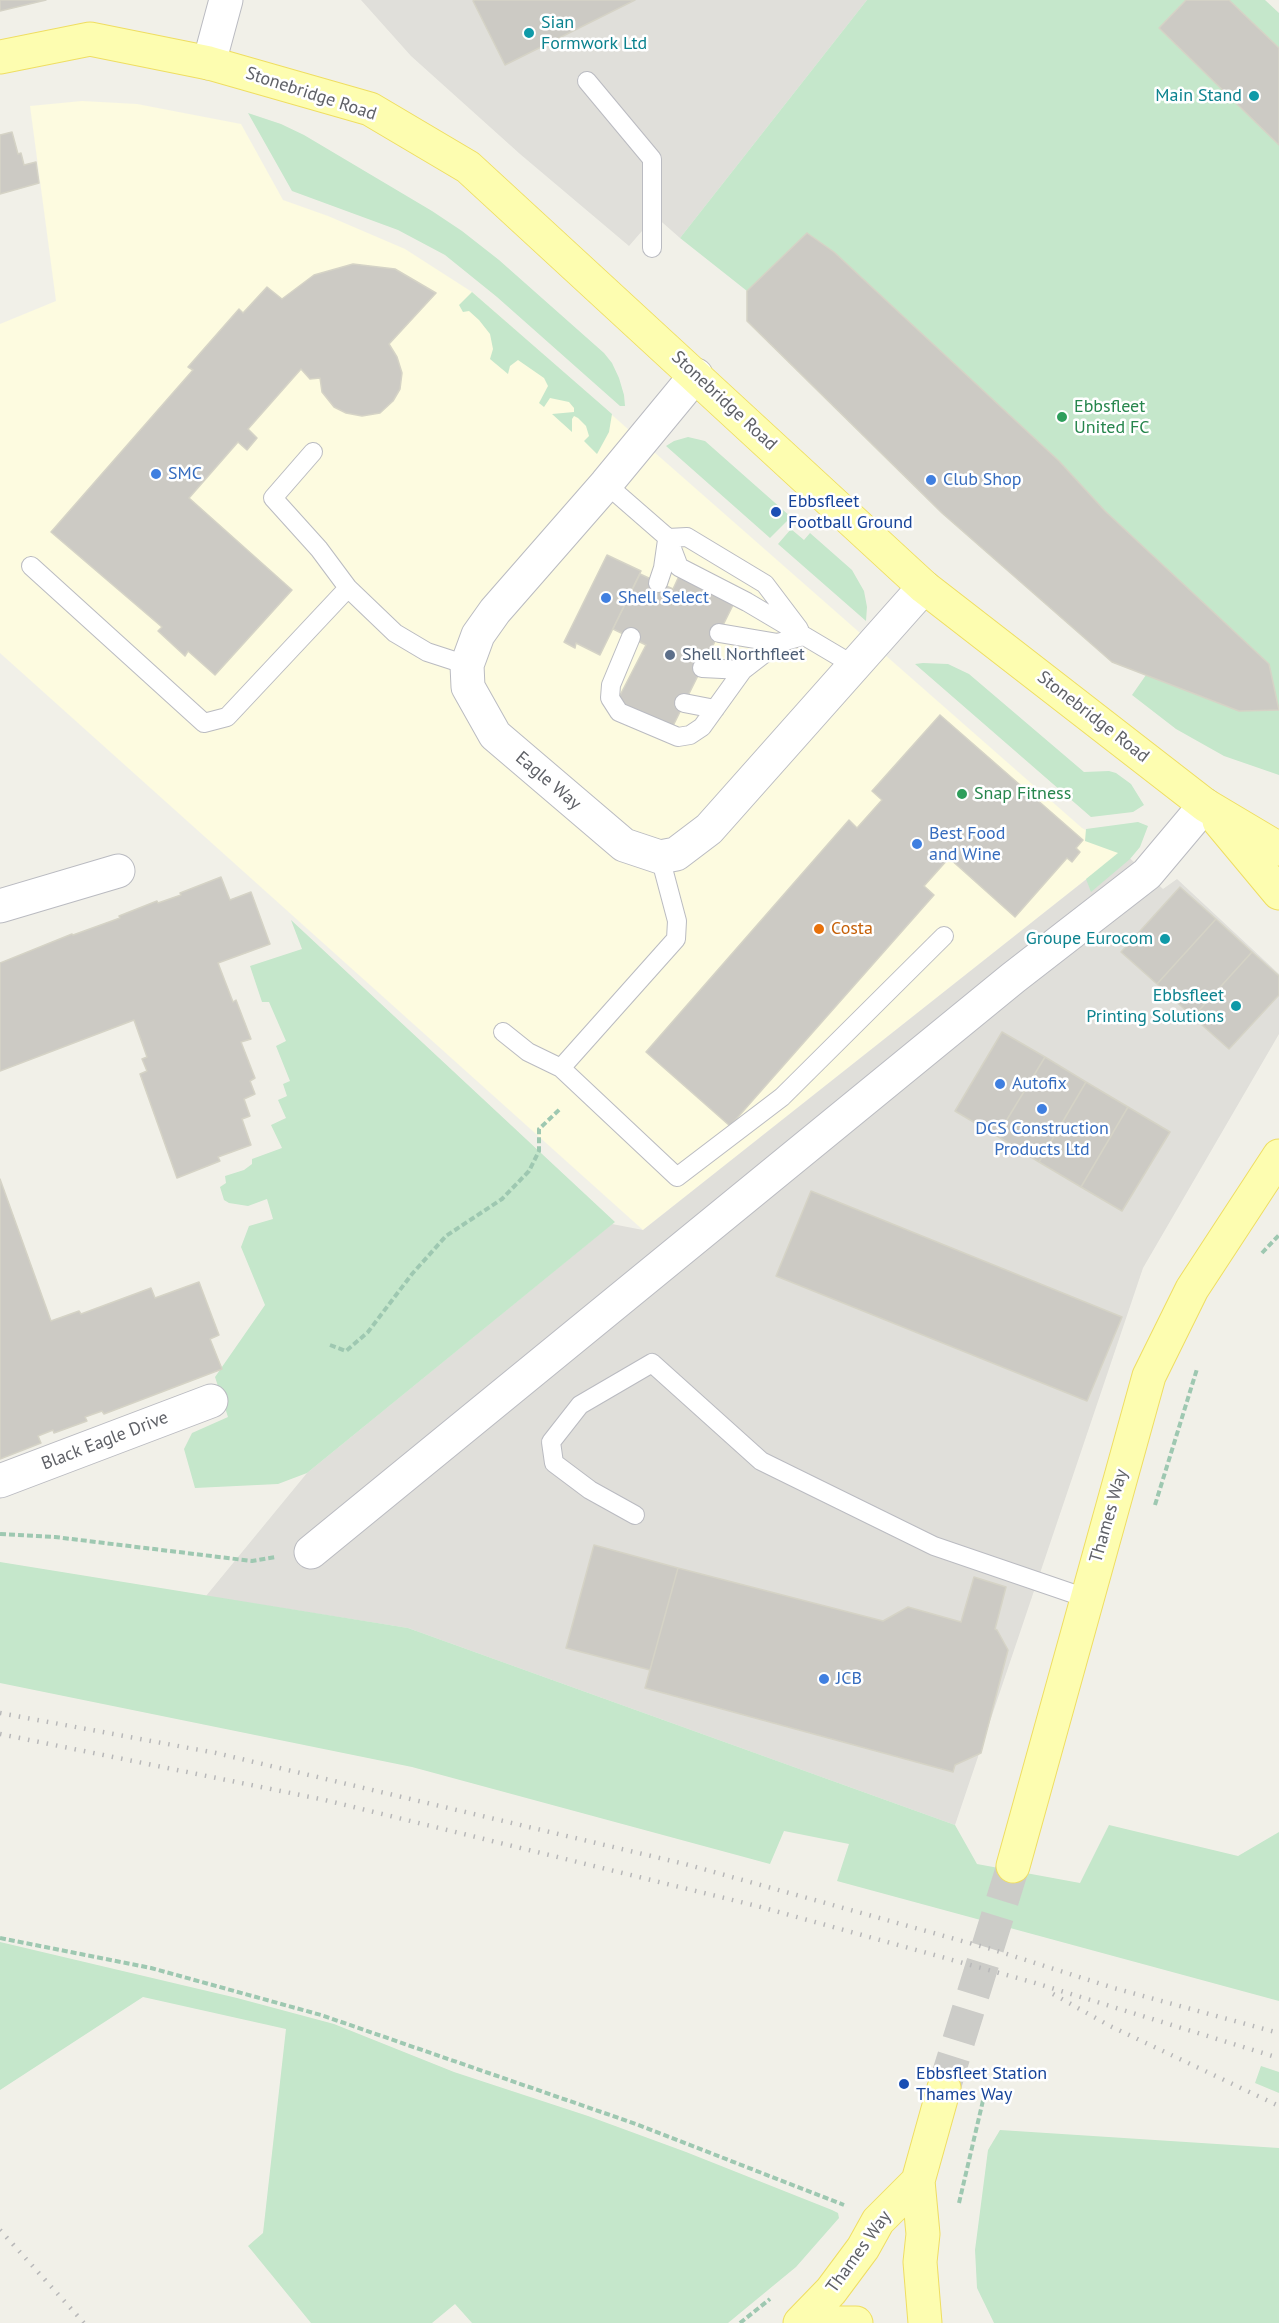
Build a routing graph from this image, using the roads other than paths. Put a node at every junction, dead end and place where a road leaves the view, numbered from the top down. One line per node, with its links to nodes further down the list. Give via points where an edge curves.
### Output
1 (226, 0): 3 (street)
2 (0, 57): 3 (main road, Stonebridge Road, via 90,39)
3 (209, 63): 6 (main road, Stonebridge Road, via 370,109 468,167)
4 (587, 81): 5 (lane, via 652,159)
5 (652, 248)
6 (696, 375): 8 (street, Eagle Way); 12 (main road, Stonebridge Road)
7 (313, 452): 13 (lane, via 273,498)
8 (606, 484): 9 (lane); 18 (street, Eagle Way, via 495,611 478,635)
9 (668, 538): 11 (lane); 15 (lane, via 679,567); 15 (lane, via 687,537 765,584)
10 (31, 566): 13 (lane, via 204,723 227,717)
11 (658, 583)
12 (924, 587): 19 (street); 24 (main road, Stonebridge Road)
13 (348, 588): 18 (lane, via 395,633 427,652)
14 (719, 633): 17 (lane)
15 (803, 636): 17 (lane); 19 (lane)
16 (632, 637): 23 (lane, via 623,675 611,685 610,698 619,712 678,737 702,727)
17 (778, 643): 21 (lane)
18 (467, 665): 26 (street, Eagle Way, via 468,687 495,735 624,845)
19 (855, 666): 26 (street, via 709,829 676,854)
20 (702, 668): 21 (lane)
21 (743, 670): 23 (lane)
22 (684, 703): 23 (lane)
23 (715, 709)
24 (1205, 805): 25 (main road, Stonebridge Road); 28 (main road, Stonebridge Road); 38 (street, via 1147,874 1012,978)
25 (1279, 849)
26 (660, 858): 32 (lane, via 677,921 676,939)
27 (118, 871): 29 (street)
28 (1279, 893)
29 (0, 906)
30 (944, 936): 32 (lane, via 782,1097 677,1177)
31 (503, 1032): 32 (lane, via 528,1052)
32 (561, 1068)
33 (1279, 1156): 34 (main road, Thames Way)
34 (1269, 1182): 39 (main road, Thames Way, via 1192,1289 1149,1376)
35 (211, 1401): 36 (street, Black Eagle Drive)
36 (0, 1481)
37 (635, 1515): 39 (lane, via 590,1490 554,1463 550,1442 580,1405 652,1363 761,1461 934,1546)
38 (311, 1552)
39 (1086, 1598): 40 (main road, Thames Way)
40 (1013, 1866)
41 (944, 2088): 42 (main road, Thames Way)
42 (918, 2181): 43 (main road, Thames Way, via 878,2221 831,2291); 46 (main road, Thames Way)
43 (800, 2323)
44 (837, 2323): 45 (main road)
45 (856, 2323)
46 (925, 2323)

